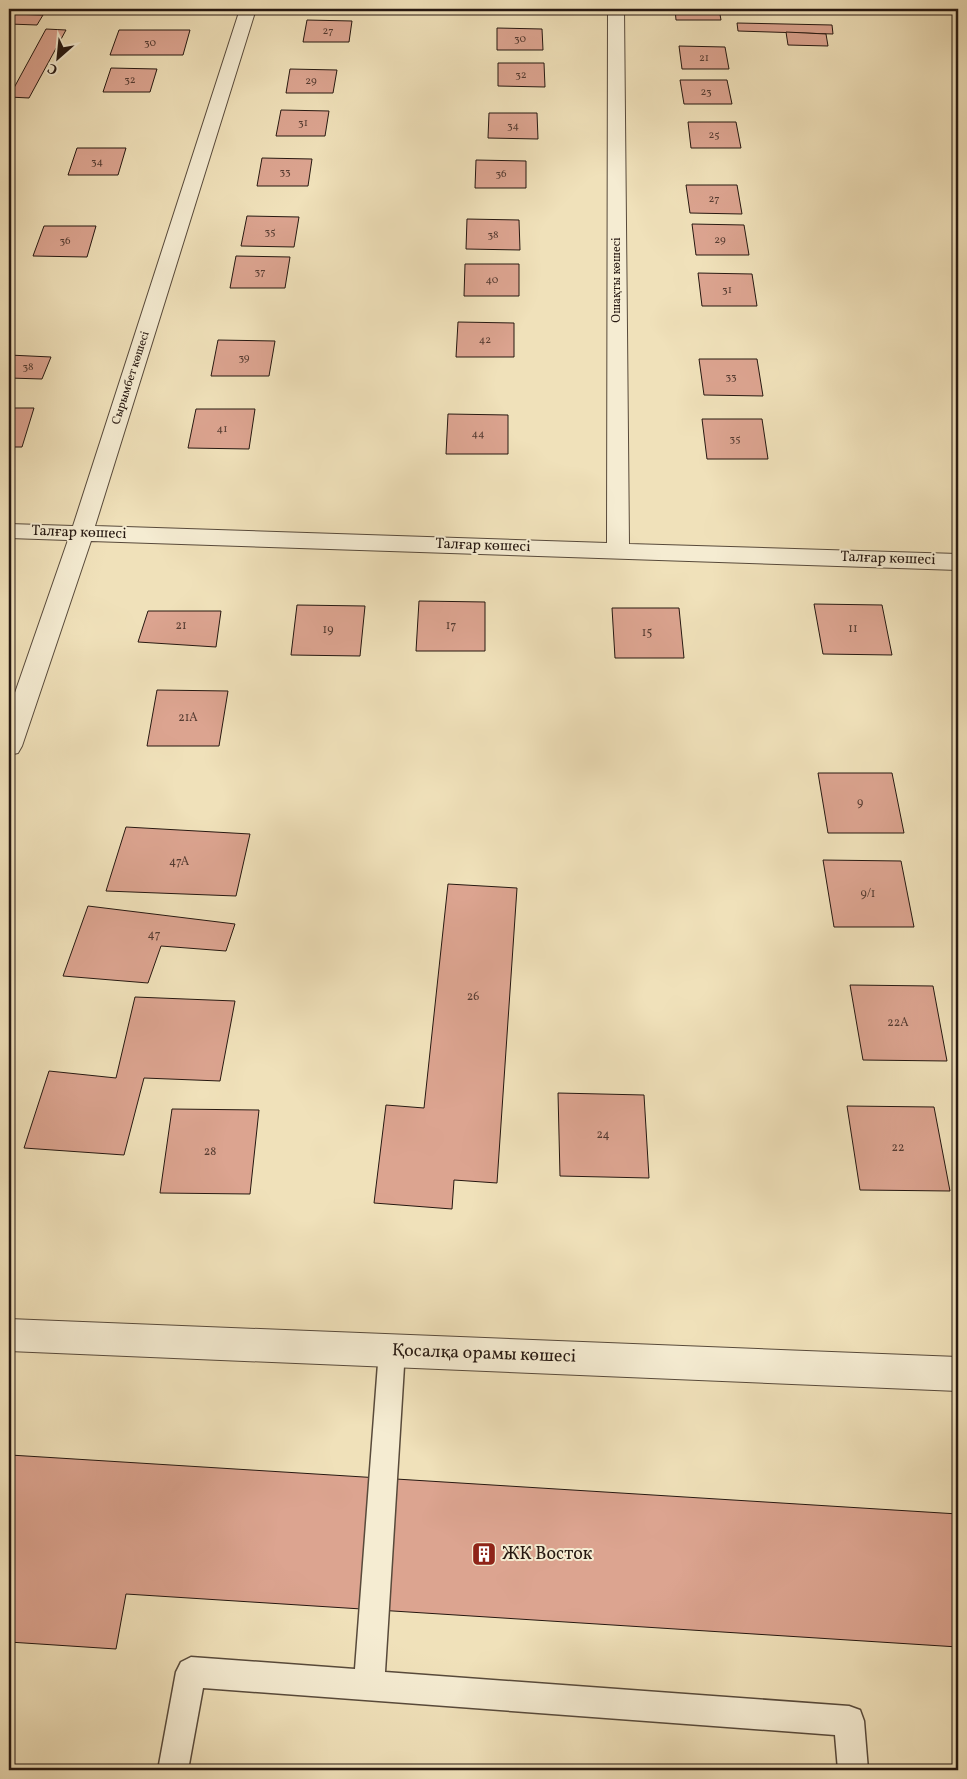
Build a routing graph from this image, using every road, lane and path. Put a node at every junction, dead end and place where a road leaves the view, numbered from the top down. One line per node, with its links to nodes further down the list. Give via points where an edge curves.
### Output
1 (248, 9): 4 (street, Сырымбет көшесі)
2 (616, 9): 5 (street, Ошақты көшесі)
3 (9, 531): 4 (street, Талғар көшесі)
4 (82, 533): 5 (street, Талғар көшесі); 7 (street, Сырымбет көшесі)
5 (618, 551): 6 (street, Талғар көшесі)
6 (958, 562)
7 (9, 746)
8 (9, 1335): 9 (street, Қосалқа орамы көшесі)
9 (392, 1350): 10 (street, Қосалқа орамы көшесі); 11 (lane)
10 (958, 1374)
11 (369, 1685): 12 (lane, via 191,1672); 13 (lane, via 849,1721)
12 (173, 1770)
13 (853, 1770)

